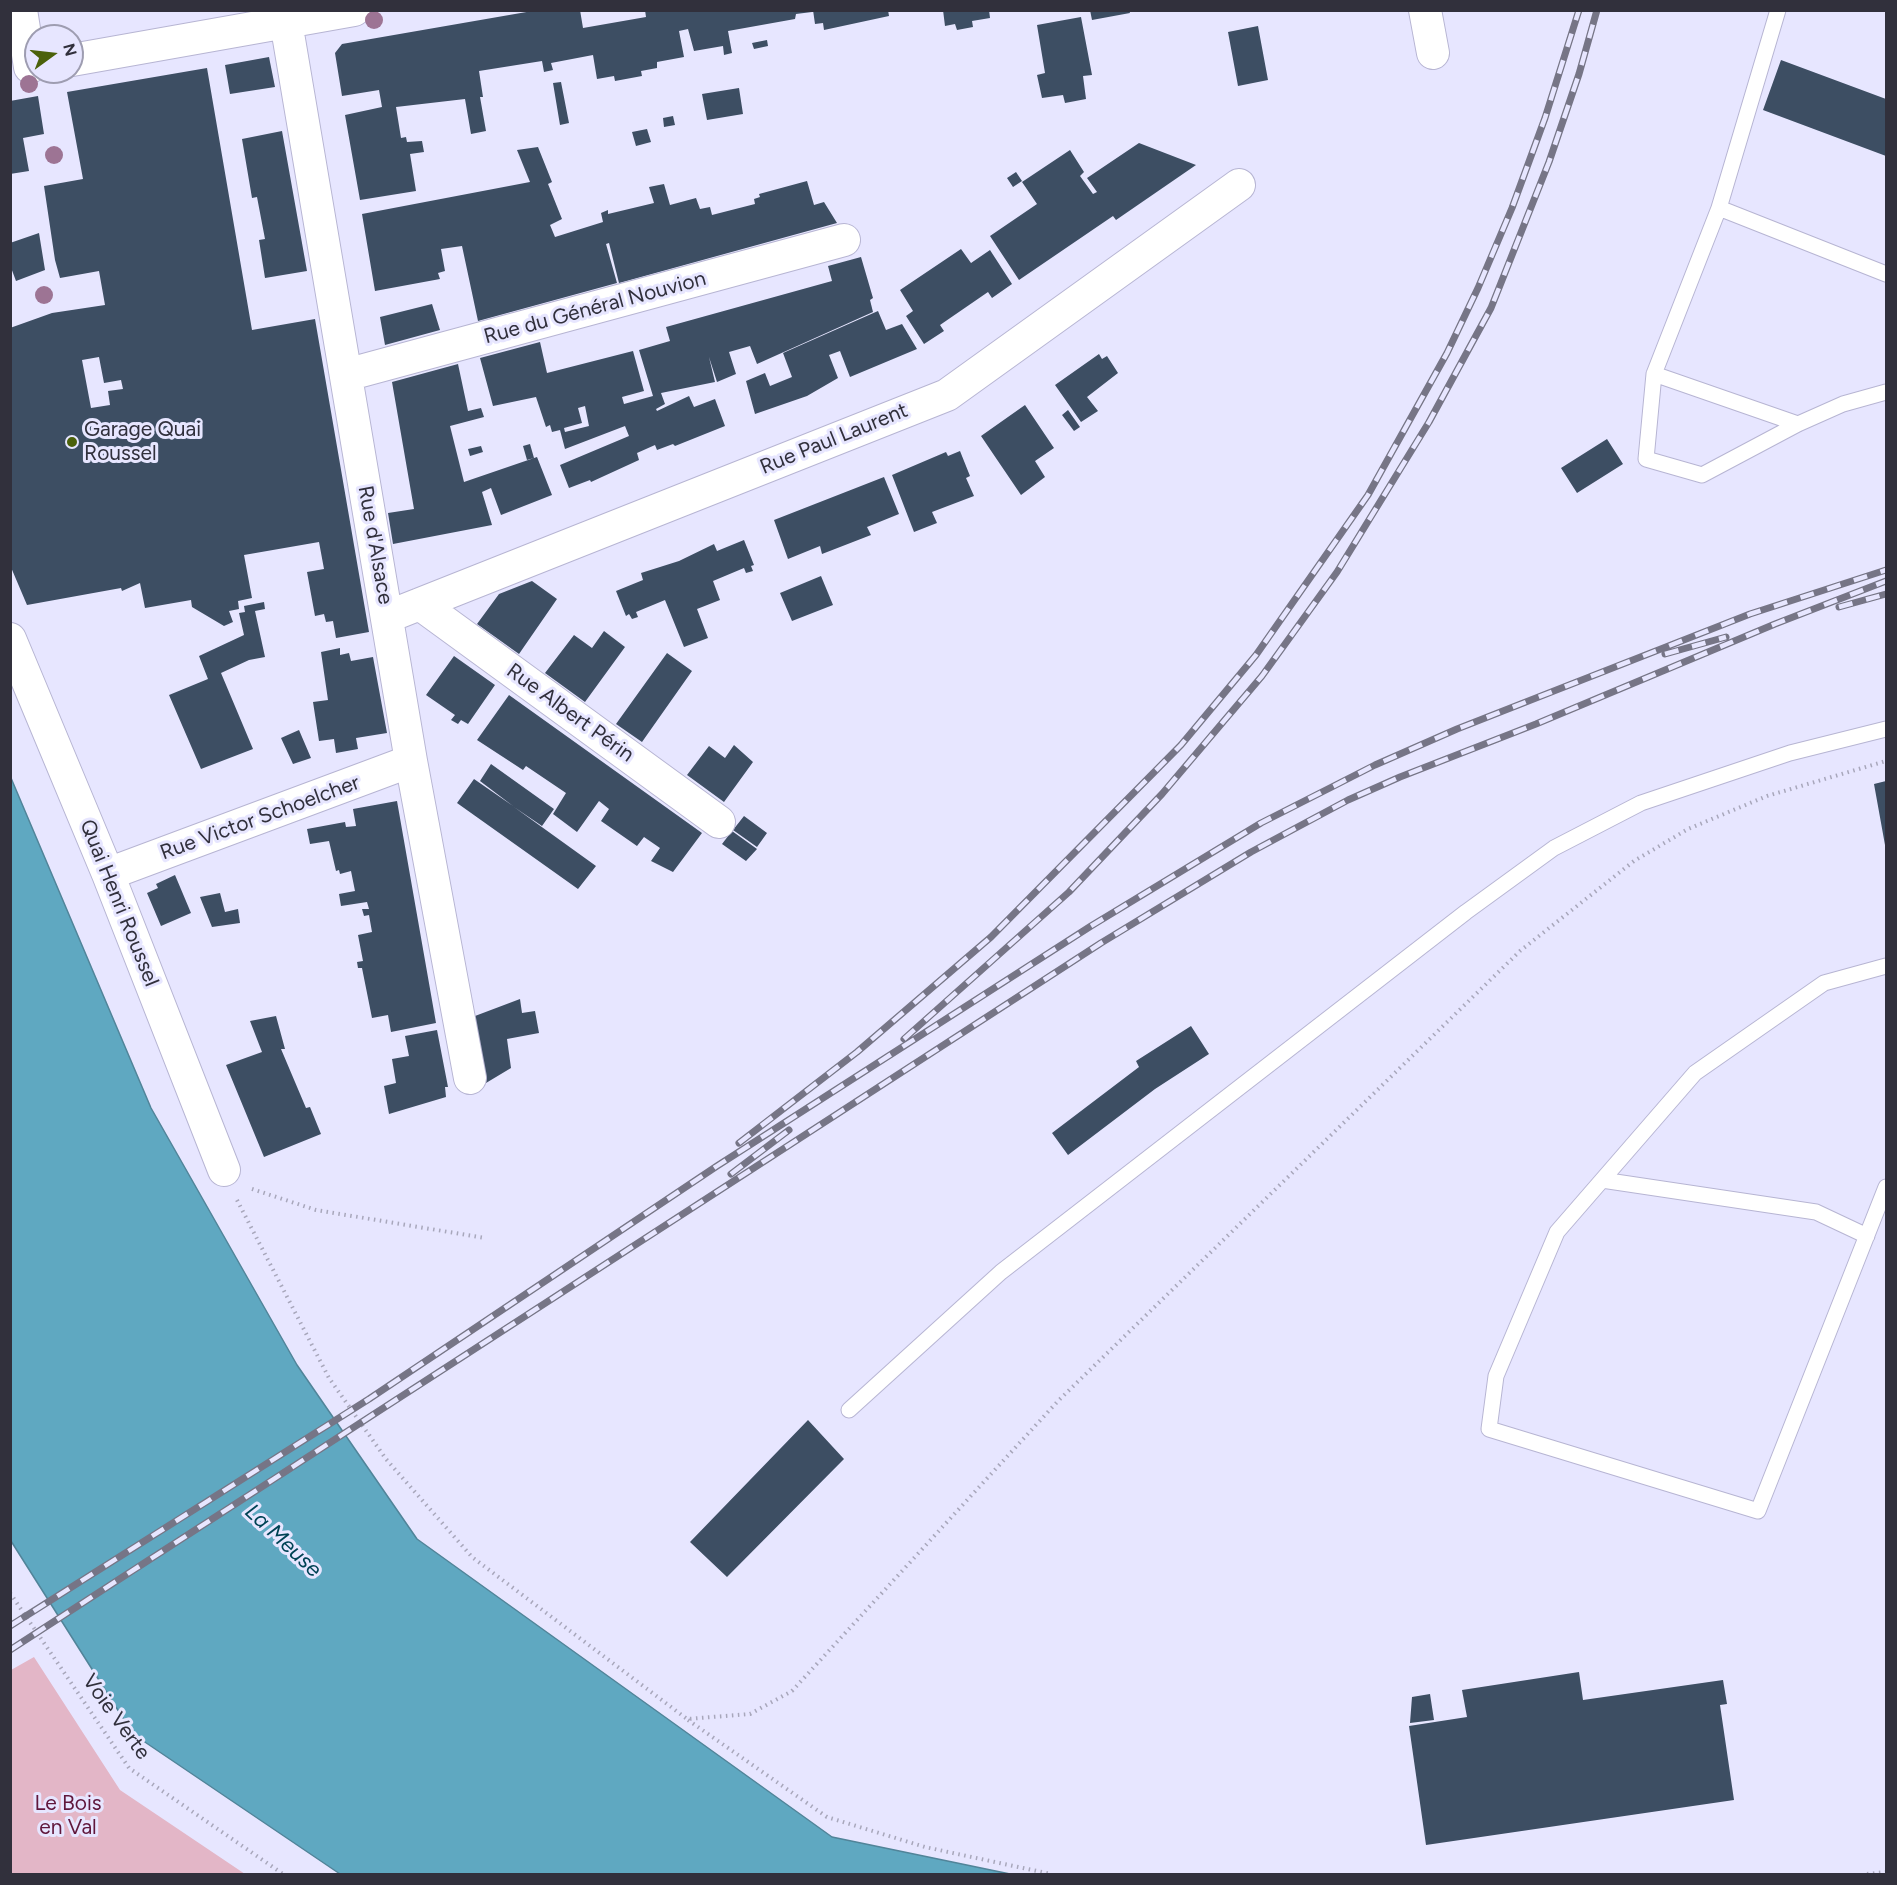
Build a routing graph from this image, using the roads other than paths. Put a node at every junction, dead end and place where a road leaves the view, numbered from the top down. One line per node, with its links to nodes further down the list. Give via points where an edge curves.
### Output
1 (21, 10): 6 (street)
2 (354, 10): 5 (street)
3 (1425, 10): 7 (street)
4 (1779, 10): 10 (lane)
5 (286, 17): 8 (street); 14 (street, Rue d'Alsace)
6 (24, 53)
7 (1433, 53)
8 (84, 58)
9 (1239, 185): 17 (street, Rue Paul Laurent, via 947,394)
10 (1719, 208): 12 (lane); 13 (lane)
11 (844, 240): 14 (street, Rue du Général Nouvion)
12 (1887, 274)
13 (1654, 374): 16 (lane); 16 (lane, via 1646,459 1702,475)
14 (346, 375): 18 (street, Rue d'Alsace)
15 (1887, 392): 16 (lane, via 1843,404)
16 (1798, 424)
17 (420, 604): 18 (street, Rue Paul Laurent); 22 (street, Rue Albert Périn)
18 (387, 616): 21 (street, Rue d'Alsace)
19 (10, 639): 23 (street, Quai Henri Roussel)
20 (1887, 729): 30 (lane, via 1790,753 1641,803 1554,848 1001,1272)
21 (411, 761): 23 (street, Rue Victor Schoelcher); 25 (street, Rue d'Alsace)
22 (719, 822)
23 (108, 874): 26 (street, Quai Henri Roussel)
24 (1887, 966): 27 (lane, via 1824,983 1695,1073)
25 (470, 1078)
26 (224, 1170)
27 (1602, 1180): 29 (lane, via 1816,1212); 29 (lane, via 1557,1232 1496,1376 1489,1429 1758,1511)
28 (1887, 1188): 29 (lane)
29 (1867, 1236)
30 (849, 1410)

